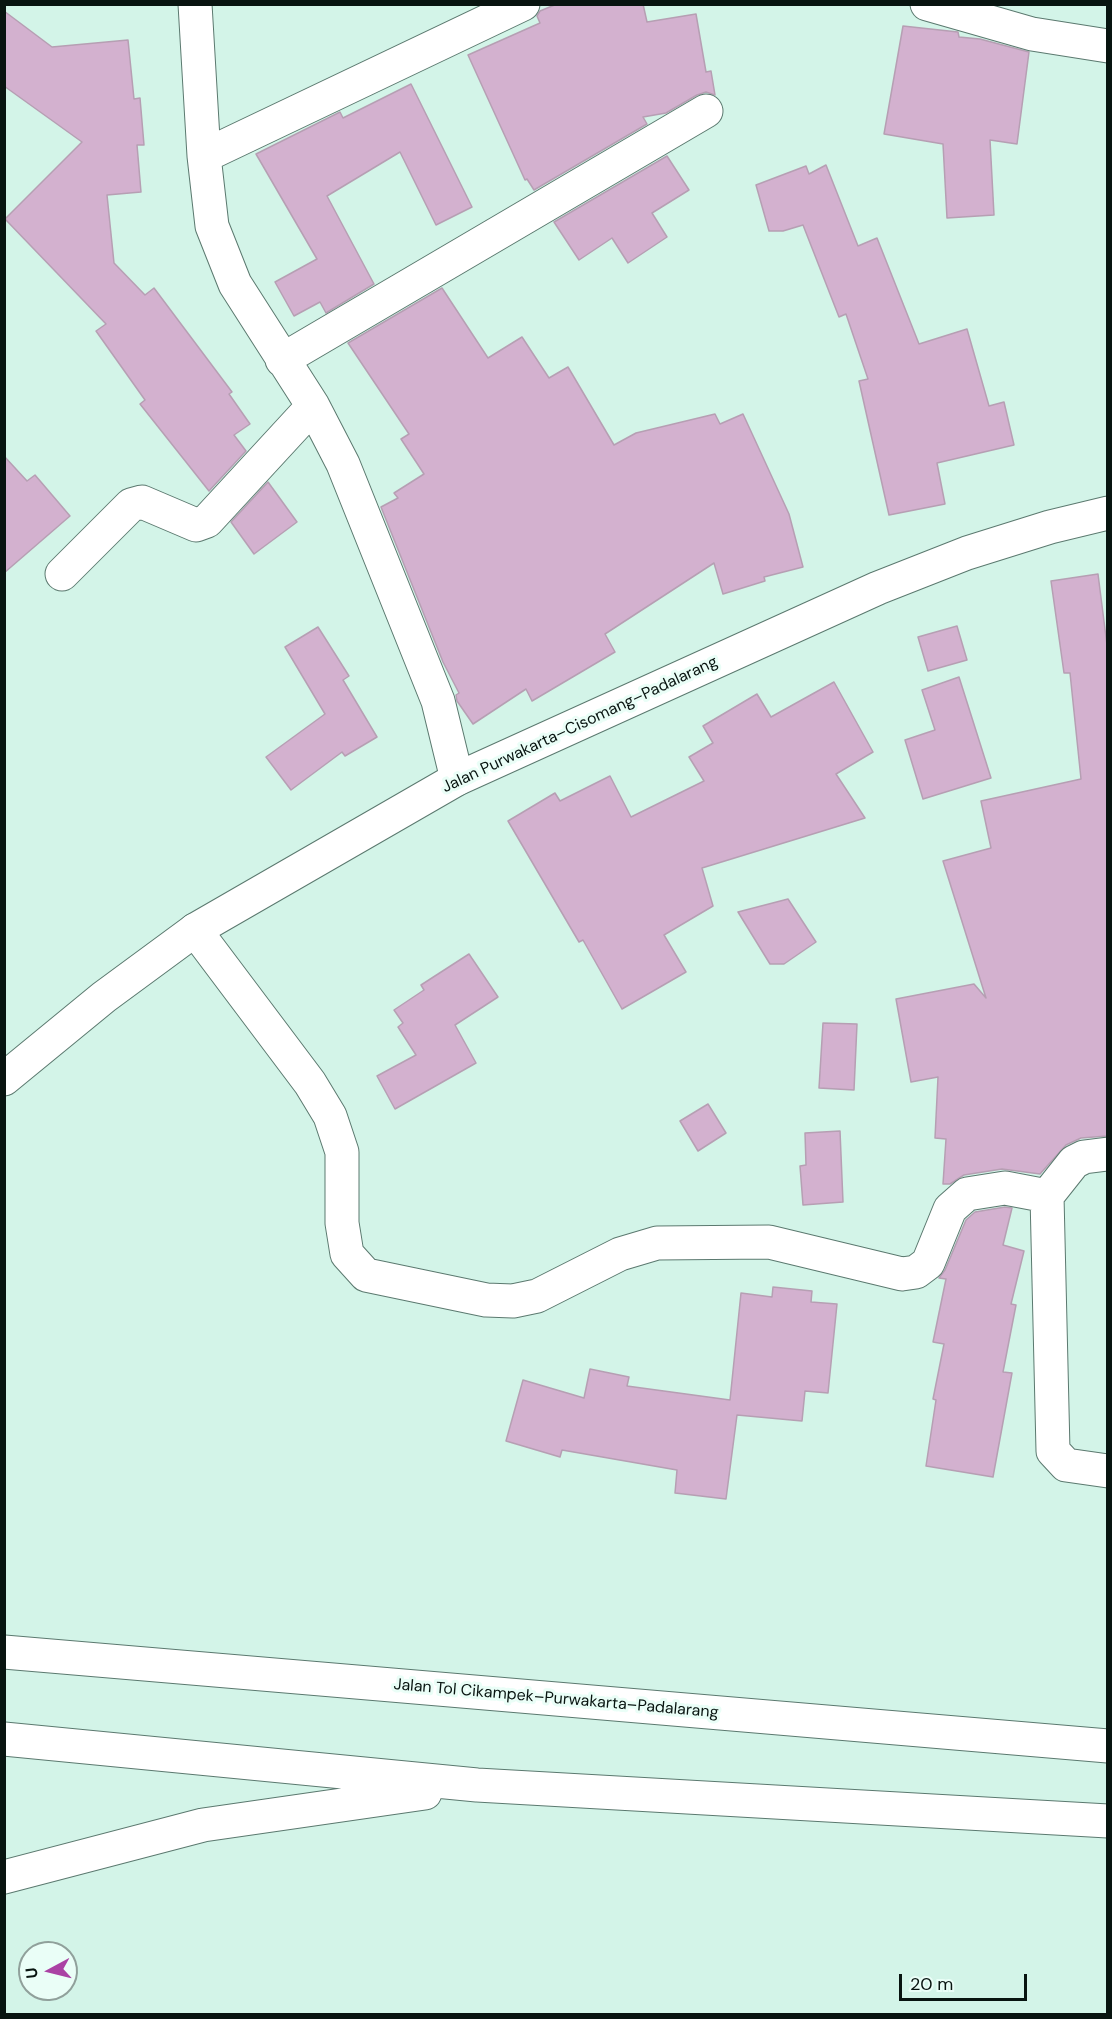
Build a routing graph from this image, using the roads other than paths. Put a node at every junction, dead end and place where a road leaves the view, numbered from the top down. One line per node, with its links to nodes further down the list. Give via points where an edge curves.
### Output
1 (195, 4): 6 (main road)
2 (523, 4): 6 (main road)
3 (927, 4): 4 (main road, via 1032,33)
4 (1107, 46)
5 (706, 111): 7 (main road)
6 (204, 156): 7 (main road, via 212,226 235,284)
7 (282, 360): 8 (main road)
8 (313, 406): 10 (main road, via 207,521 196,525 142,502 131,505); 11 (main road, via 355,493 438,701)
9 (1107, 513): 11 (main road, Jalan Purwakarta–Cisomang–Padalarang, via 967,554 878,588)
10 (62, 574)
11 (457, 778): 12 (main road, Jalan Purwakarta–Cisomang–Padalarang)
12 (195, 930): 13 (main road, Jalan Purwakarta–Cisomang–Padalarang, via 104,997); 15 (main road, via 310,1083 330,1116 342,1152 342,1223 347,1254 366,1275 486,1300 513,1301 537,1296 620,1254 657,1243 757,1242 902,1274 916,1272 928,1263 950,1209 967,1194 1005,1188)
13 (4, 1079)
14 (1107, 1154): 15 (main road, via 1074,1162)
15 (1047, 1196): 16 (main road, via 1053,1452 1066,1466)
16 (1107, 1471)
17 (6, 1652): 19 (main road, Jalan Tol Cikampek–Purwakarta–Padalarang)
18 (4, 1739): 20 (main road)
19 (1107, 1746)
20 (477, 1785): 21 (main road); 22 (main road, via 202,1825)
21 (1107, 1821)
22 (4, 1877)

